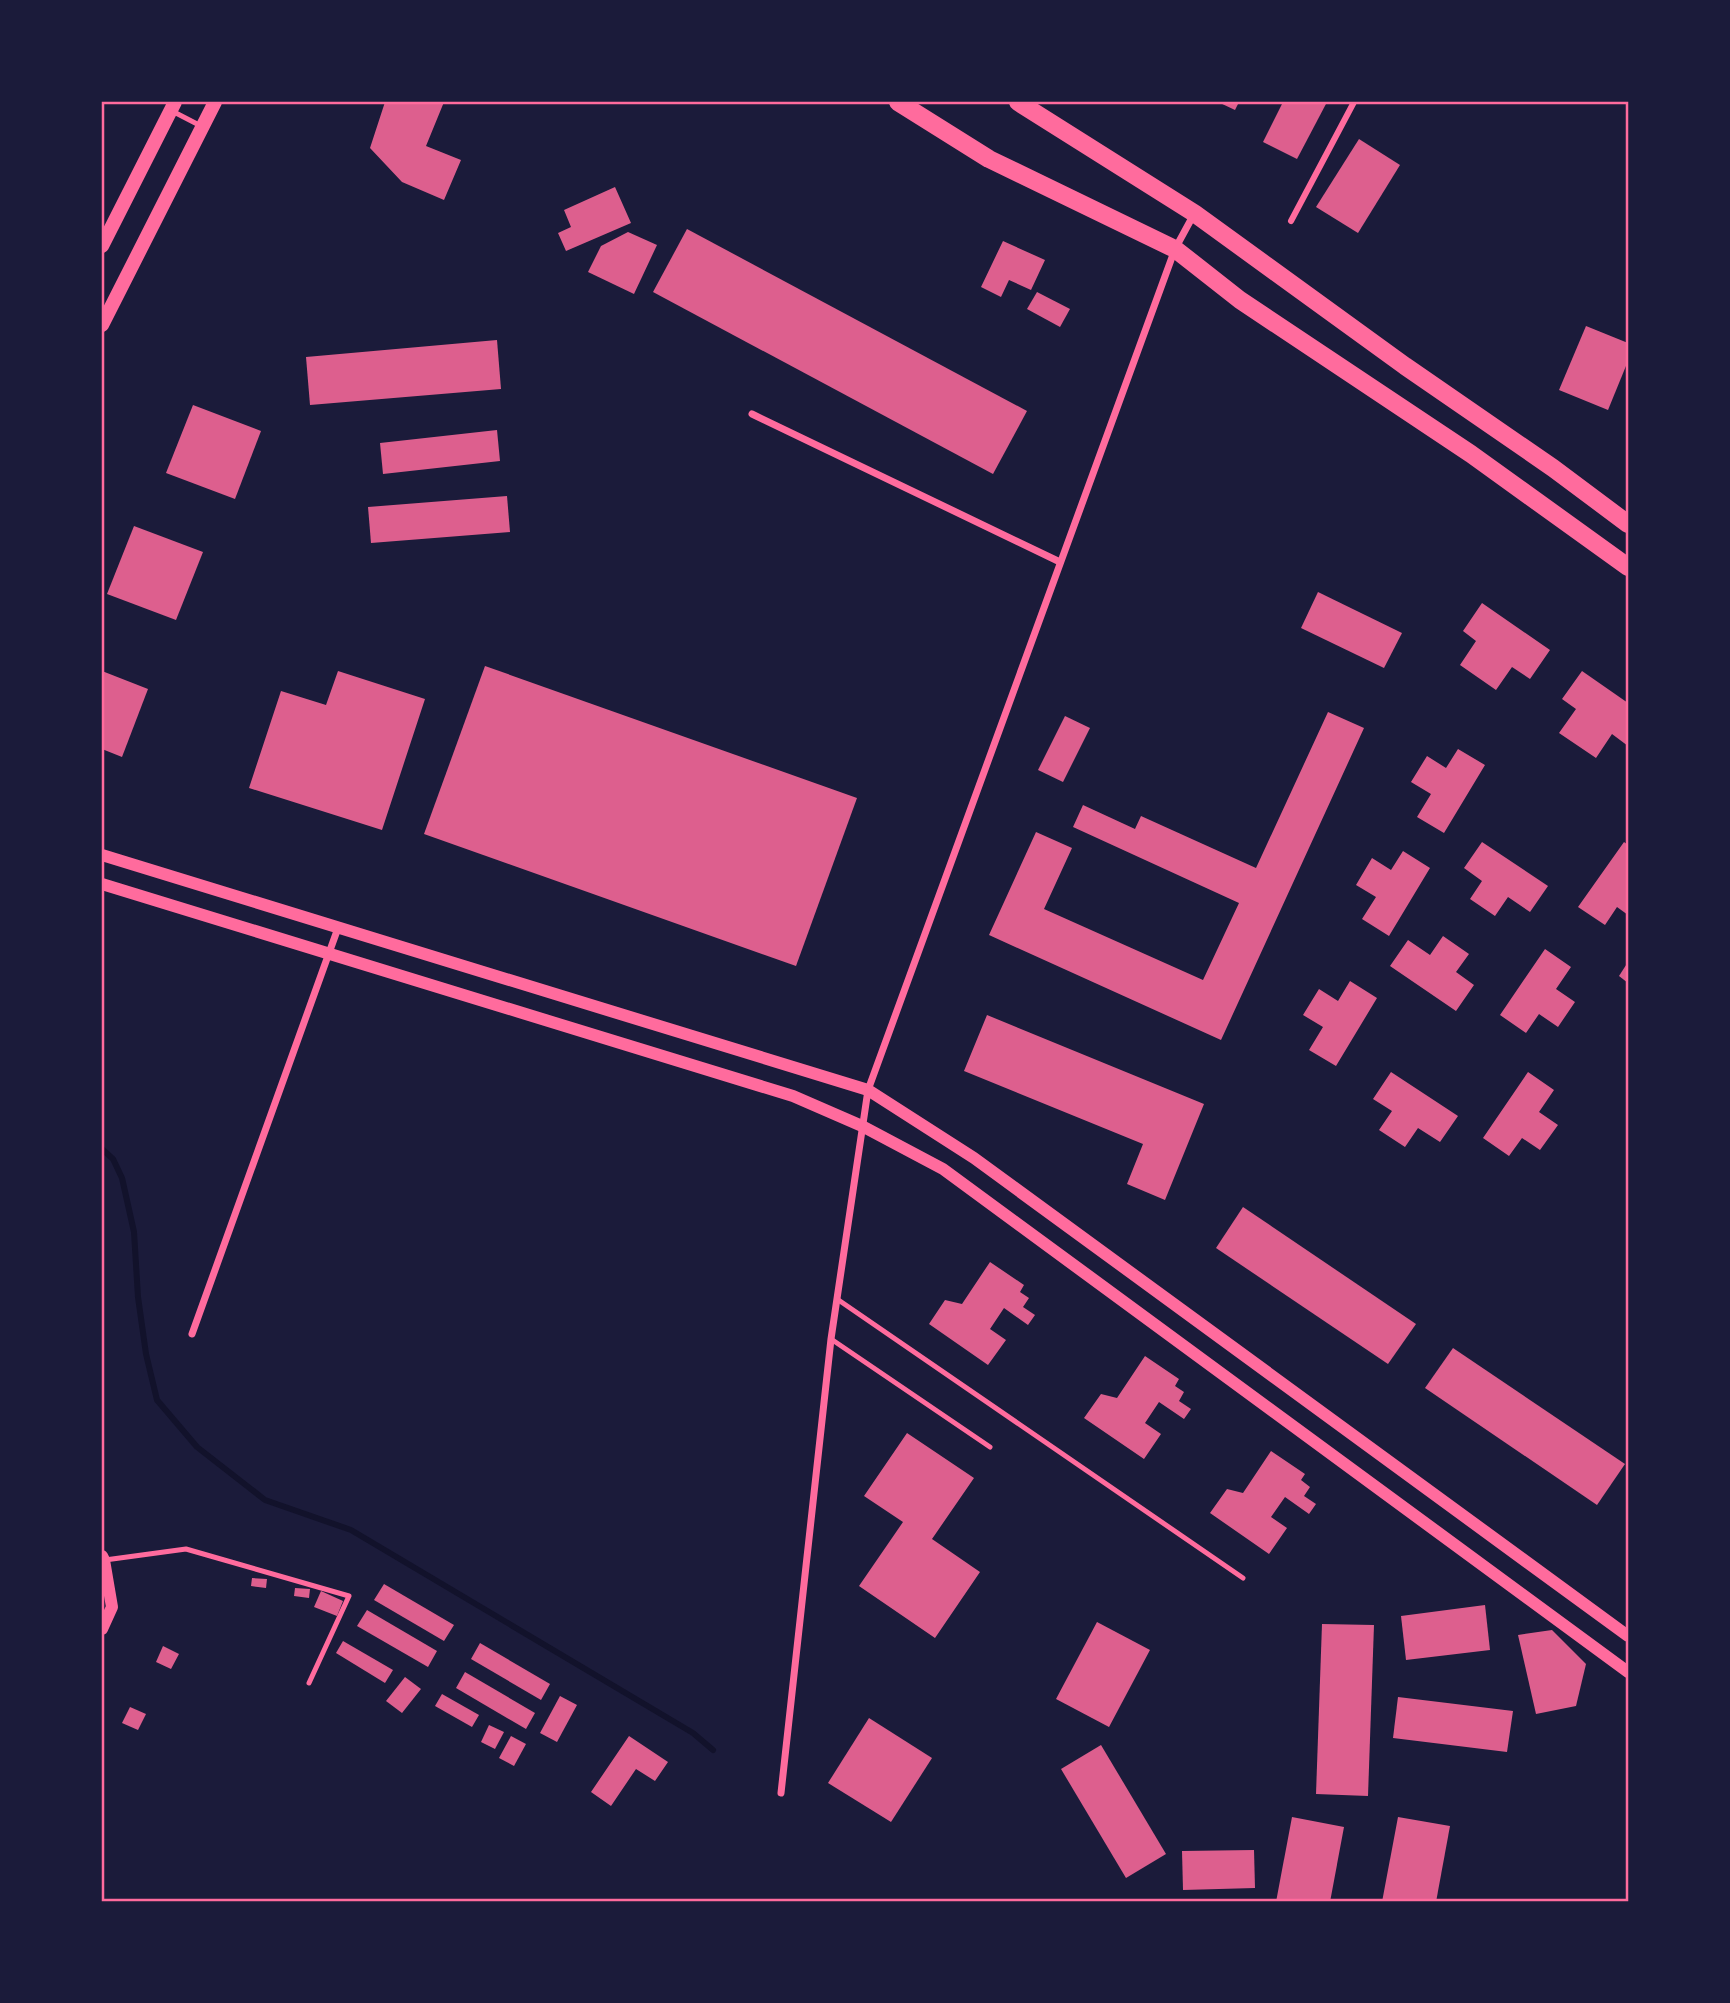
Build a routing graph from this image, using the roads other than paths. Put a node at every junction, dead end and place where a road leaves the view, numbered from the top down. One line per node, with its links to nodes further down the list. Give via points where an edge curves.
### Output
1 (215, 102): 6 (main road)
2 (898, 102): 10 (main road, via 989,159)
3 (1018, 102): 7 (main road)
4 (1354, 102): 8 (street)
5 (173, 106): 6 (lane); 9 (main road)
6 (203, 127): 11 (main road)
7 (1194, 213): 10 (street); 13 (main road)
8 (1290, 221)
9 (102, 246)
10 (1175, 249): 14 (street); 15 (main road, via 1240,300 1471,454)
11 (102, 325)
12 (752, 414): 14 (street)
13 (1629, 524)
14 (1060, 562): 20 (street)
15 (1629, 567)
16 (102, 855): 18 (street)
17 (102, 884): 19 (street)
18 (338, 928): 19 (street); 20 (street)
19 (329, 953): 21 (street, via 793,1096); 23 (street)
20 (868, 1090): 21 (street); 29 (street, via 974,1158)
21 (862, 1126): 22 (street); 30 (street, via 943,1169)
22 (837, 1299): 24 (street); 27 (lane)
23 (192, 1334)
24 (831, 1339): 25 (lane); 32 (street)
25 (990, 1447)
26 (102, 1560): 28 (street, via 112,1607); 31 (lane, via 186,1549 349,1596)
27 (1243, 1578)
28 (102, 1629)
29 (1629, 1636)
30 (1629, 1672)
31 (309, 1683)
32 (781, 1794)

